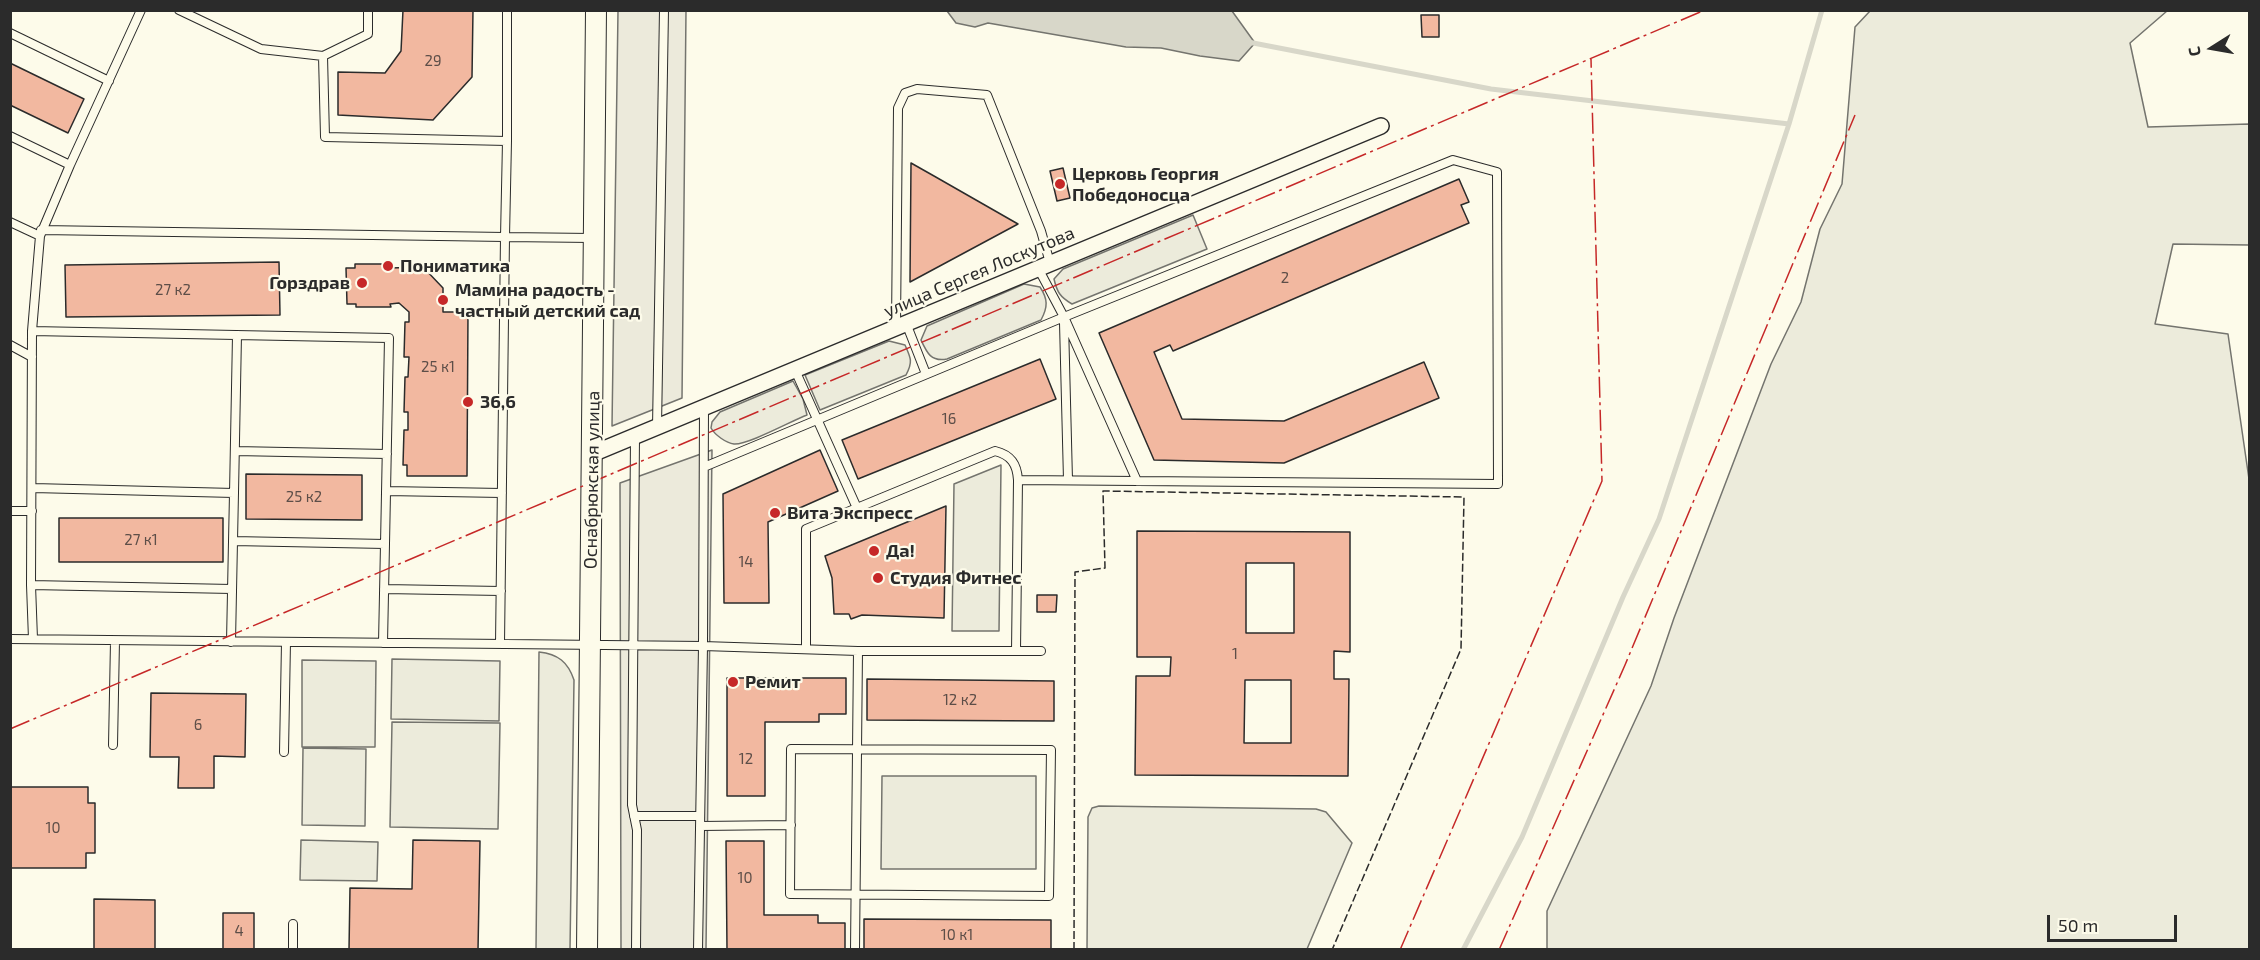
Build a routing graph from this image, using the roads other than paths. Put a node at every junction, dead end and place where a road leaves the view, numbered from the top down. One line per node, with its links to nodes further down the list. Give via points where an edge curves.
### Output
1 (141, 10): 9 (lane)
2 (179, 10): 8 (lane, via 261,50)
3 (368, 10): 8 (lane, via 368,34)
4 (507, 10): 12 (lane)
5 (596, 10): 17 (street, Оснабрюкская улица)
6 (664, 10): 29 (lane)
7 (10, 33): 9 (lane)
8 (323, 56): 12 (lane, via 325,136)
9 (109, 81): 13 (lane)
10 (1380, 126): 18 (street, улица Сергея Лоскутова)
11 (10, 136): 13 (lane)
12 (507, 141): 16 (lane)
13 (70, 165): 15 (lane)
14 (10, 222): 15 (lane)
15 (41, 233): 16 (lane); 21 (lane)
16 (505, 237): 17 (lane); 41 (lane)
17 (594, 238): 33 (street, Оснабрюкская улица)
18 (1044, 266): 19 (lane); 20 (street, улица Сергея Лоскутова); 20 (lane, via 1041,231 987,95 917,89 905,93 898,108)
19 (1064, 317): 26 (lane); 36 (lane); 37 (lane); 37 (lane, via 1453,159 1497,172 1498,484)
20 (901, 325): 25 (street, улица Сергея Лоскутова); 26 (lane)
21 (32, 330): 22 (lane); 24 (lane)
22 (237, 335): 31 (lane); 32 (lane, via 389,338)
23 (10, 345): 24 (lane)
24 (32, 357): 38 (lane)
25 (795, 370): 27 (street, улица Сергея Лоскутова); 28 (lane)
26 (926, 374): 28 (lane)
27 (704, 408): 29 (street, улица Сергея Лоскутова); 34 (lane)
28 (817, 419): 34 (lane); 42 (lane)
29 (657, 428): 30 (street, улица Сергея Лоскутова)
30 (635, 437): 33 (street, улица Сергея Лоскутова); 59 (lane)
31 (235, 451): 32 (lane); 40 (lane)
32 (387, 454): 39 (lane)
33 (592, 454): 58 (street, Оснабрюкская улица)
34 (704, 467): 60 (lane)
35 (1018, 480): 36 (lane); 42 (lane, via 1013,462 1006,454 995,451); 63 (lane)
36 (1068, 480): 37 (lane)
37 (1137, 481)
38 (33, 488): 40 (lane); 44 (lane)
39 (386, 490): 41 (lane); 46 (lane)
40 (234, 493): 45 (lane)
41 (502, 493): 50 (lane)
42 (857, 508): 61 (lane, via 806,529)
43 (10, 511): 44 (lane)
44 (32, 511): 47 (lane)
45 (233, 541): 46 (lane); 49 (lane)
46 (385, 544): 48 (lane)
47 (31, 585): 49 (lane); 52 (lane)
48 (384, 589): 50 (lane); 56 (lane)
49 (232, 590): 54 (lane)
50 (501, 591): 57 (lane)
51 (10, 639): 52 (lane)
52 (33, 639): 53 (lane)
53 (115, 641): 54 (lane); 65 (lane)
54 (231, 642): 55 (lane)
55 (286, 642): 56 (lane); 67 (lane)
56 (383, 643): 57 (lane)
57 (500, 644): 58 (lane)
58 (590, 646): 59 (lane); 75 (street, Оснабрюкская улица)
59 (634, 646): 60 (lane); 68 (lane)
60 (703, 646): 61 (lane); 69 (lane)
61 (806, 649): 62 (lane)
62 (858, 651): 63 (lane); 66 (lane)
63 (1016, 651): 64 (lane)
64 (1041, 651)
65 (114, 745)
66 (857, 749): 70 (lane, via 791,749); 72 (lane); 72 (lane, via 1051,750 1049,896)
67 (284, 752)
68 (634, 816): 69 (lane); 76 (lane)
69 (700, 816): 71 (lane)
70 (791, 825): 71 (lane); 72 (lane, via 790,894)
71 (700, 826): 77 (lane)
72 (855, 895): 78 (lane)
73 (293, 924): 74 (lane)
74 (293, 950)
75 (587, 950)
76 (636, 950)
77 (698, 950)
78 (855, 950)

